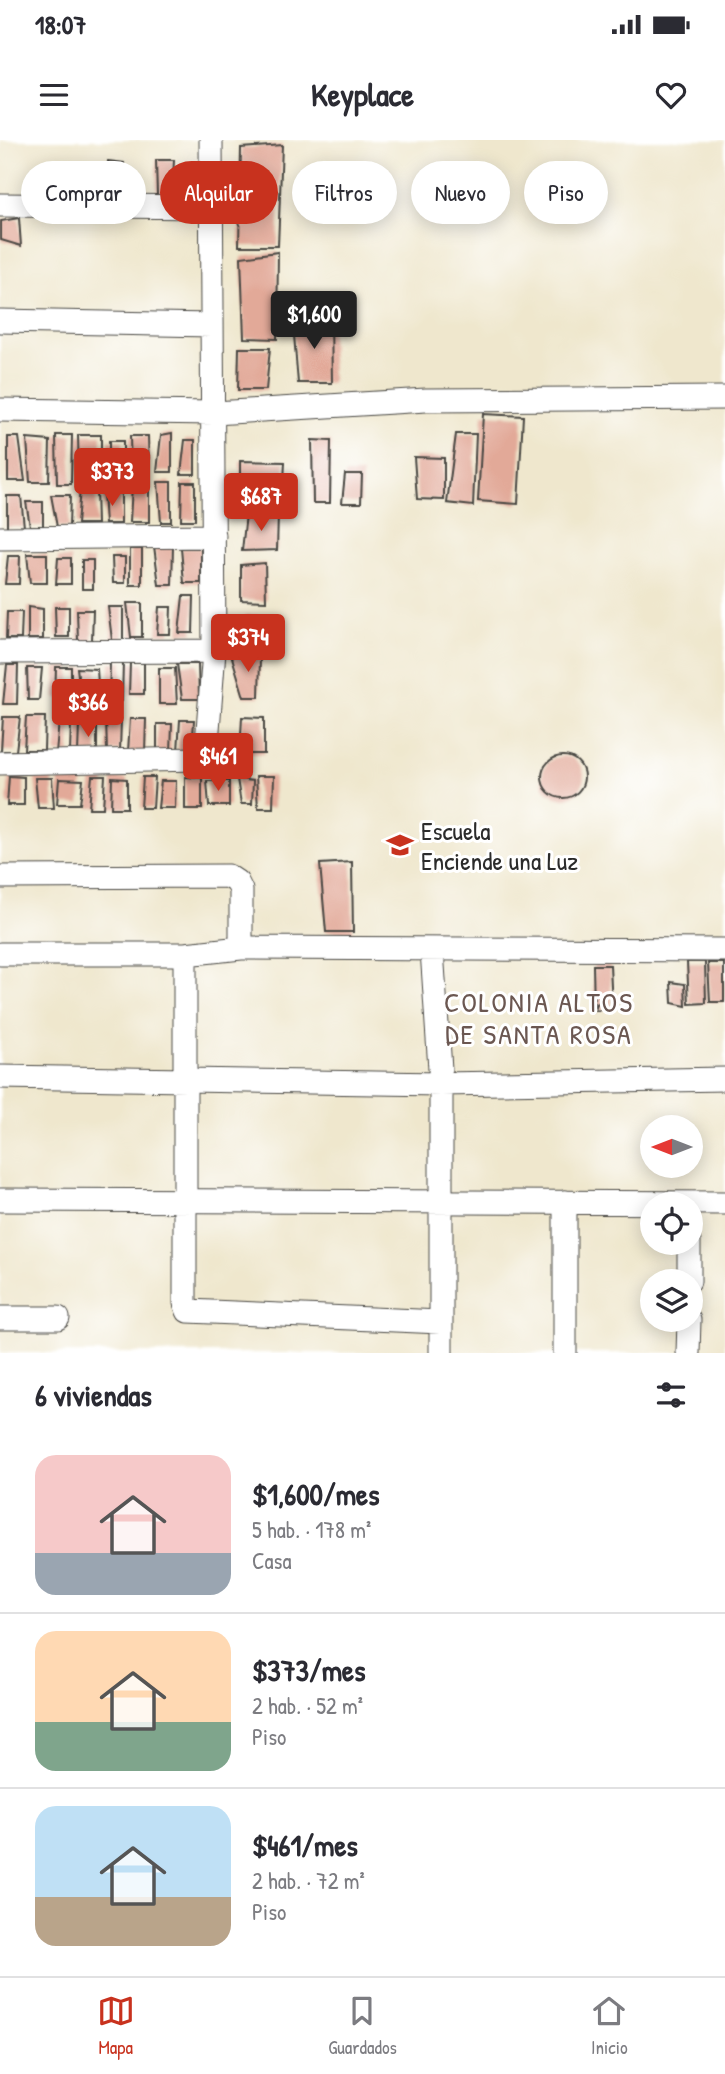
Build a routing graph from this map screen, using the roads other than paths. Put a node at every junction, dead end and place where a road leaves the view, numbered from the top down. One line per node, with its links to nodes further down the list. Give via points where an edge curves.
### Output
1 (211, 140): 2 (street)
2 (211, 161)
3 (0, 205): 4 (street)
4 (160, 207)
5 (211, 224): 7 (street)
6 (0, 321): 7 (street)
7 (211, 325): 10 (street)
8 (725, 398): 10 (street, via 426,400)
9 (0, 410): 10 (street)
10 (214, 413): 11 (street)
11 (214, 536): 12 (street); 13 (street)
12 (0, 538)
13 (214, 651): 14 (street); 15 (street, via 206,756 198,760)
14 (0, 652)
15 (0, 762)
16 (0, 877): 17 (street, via 228,876 241,890)
17 (241, 948): 18 (street); 21 (street)
18 (432, 950): 19 (street); 25 (street)
19 (725, 950)
20 (0, 954): 21 (street)
21 (185, 954): 23 (street)
22 (0, 1077): 23 (street)
23 (184, 1078): 25 (street); 27 (street)
24 (725, 1079): 25 (street)
25 (441, 1083): 28 (street)
26 (0, 1200): 27 (street)
27 (185, 1200): 28 (street); 35 (street, via 188,1311)
28 (441, 1201): 29 (street); 35 (street)
29 (565, 1202): 30 (street); 38 (street)
30 (640, 1203)
31 (703, 1203): 32 (street)
32 (725, 1203)
33 (0, 1318): 34 (street)
34 (58, 1318)
35 (441, 1322): 37 (street)
36 (689, 1332): 39 (street)
37 (441, 1353)
38 (565, 1353)
39 (688, 1353)

